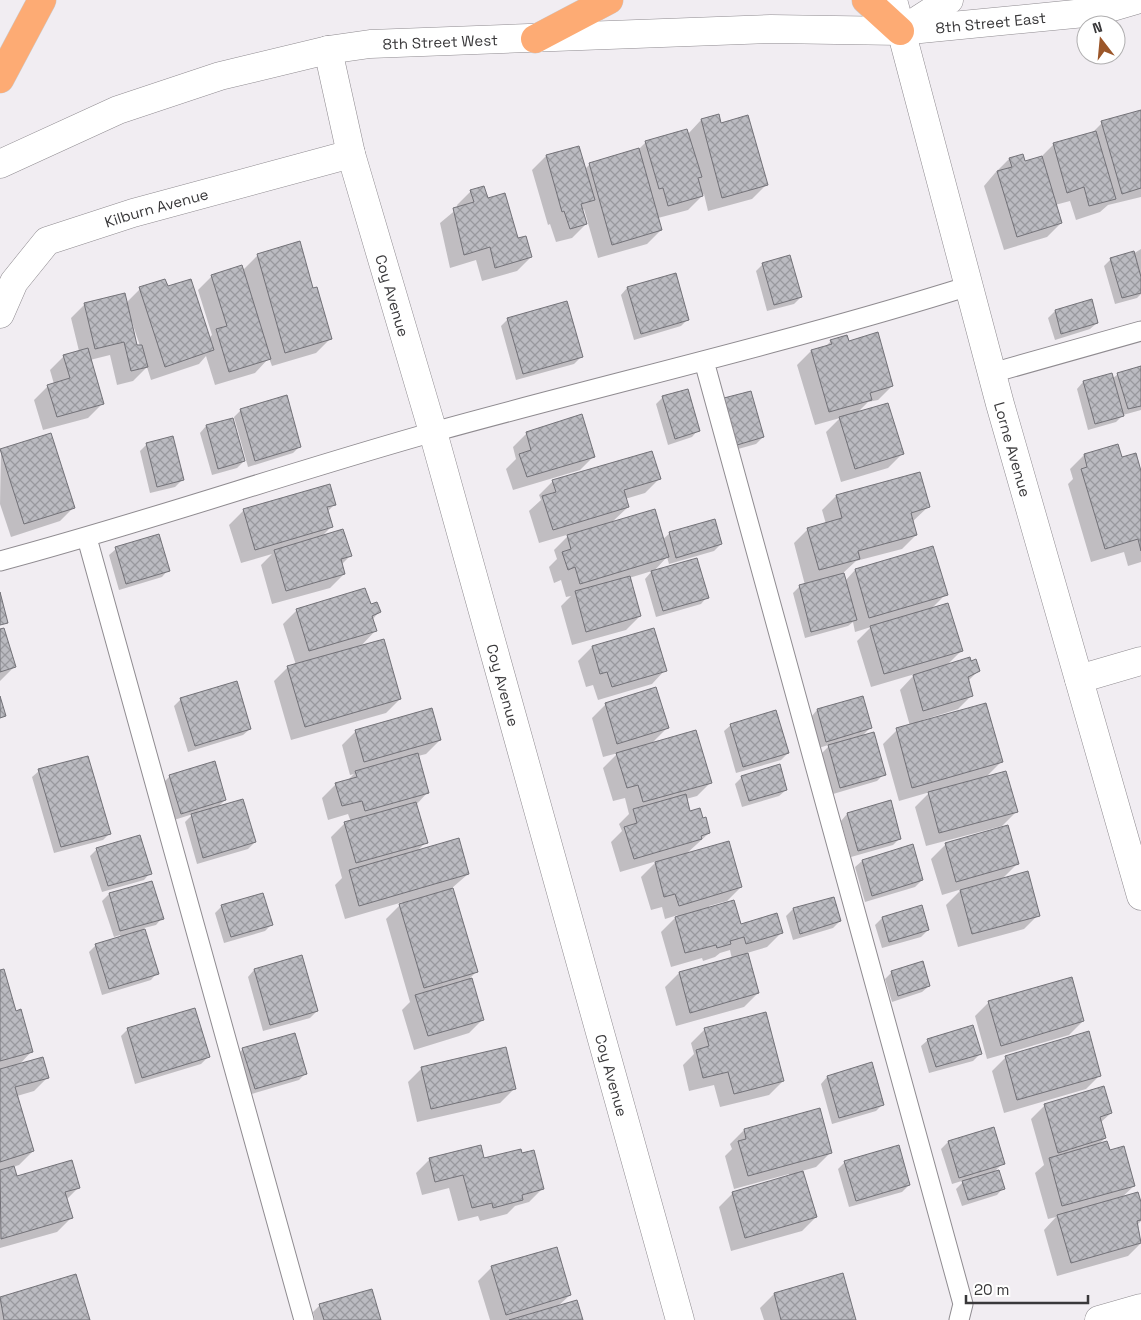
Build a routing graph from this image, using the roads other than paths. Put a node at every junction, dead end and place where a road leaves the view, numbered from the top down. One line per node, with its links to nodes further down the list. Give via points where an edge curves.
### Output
1 (42, 0): 10 (highway)
2 (609, 0): 8 (highway)
3 (866, 0): 7 (highway)
4 (893, 0): 7 (street, Lorne Avenue)
5 (949, 0): 7 (street, 8th Street East)
6 (1136, 0): 7 (street, 8th Street East, via 1095,12)
7 (900, 31): 8 (street, 8th Street West, via 771,29); 13 (street, Lorne Avenue)
8 (535, 38): 9 (street, 8th Street West, via 370,44)
9 (328, 50): 11 (street, Coy Avenue); 12 (street, 8th Street West, via 220,76 118,110)
10 (0, 80)
11 (351, 154): 14 (street, Kilburn Avenue, via 133,213 47,241 14,282); 18 (street, Coy Avenue)
12 (0, 164)
13 (969, 286): 16 (lane); 17 (street, Lorne Avenue)
14 (0, 314)
15 (1141, 331): 17 (lane)
16 (704, 361): 18 (lane); 27 (lane, via 963,1304)
17 (992, 373): 22 (street, Lorne Avenue)
18 (433, 432): 19 (lane); 26 (street, Coy Avenue)
19 (87, 538): 20 (lane); 25 (lane)
20 (0, 561)
21 (1141, 661): 22 (street)
22 (1079, 679): 23 (street, Lorne Avenue)
23 (1141, 896)
24 (1141, 1308): 28 (street)
25 (304, 1320)
26 (680, 1320)
27 (959, 1320)
28 (1099, 1320)

